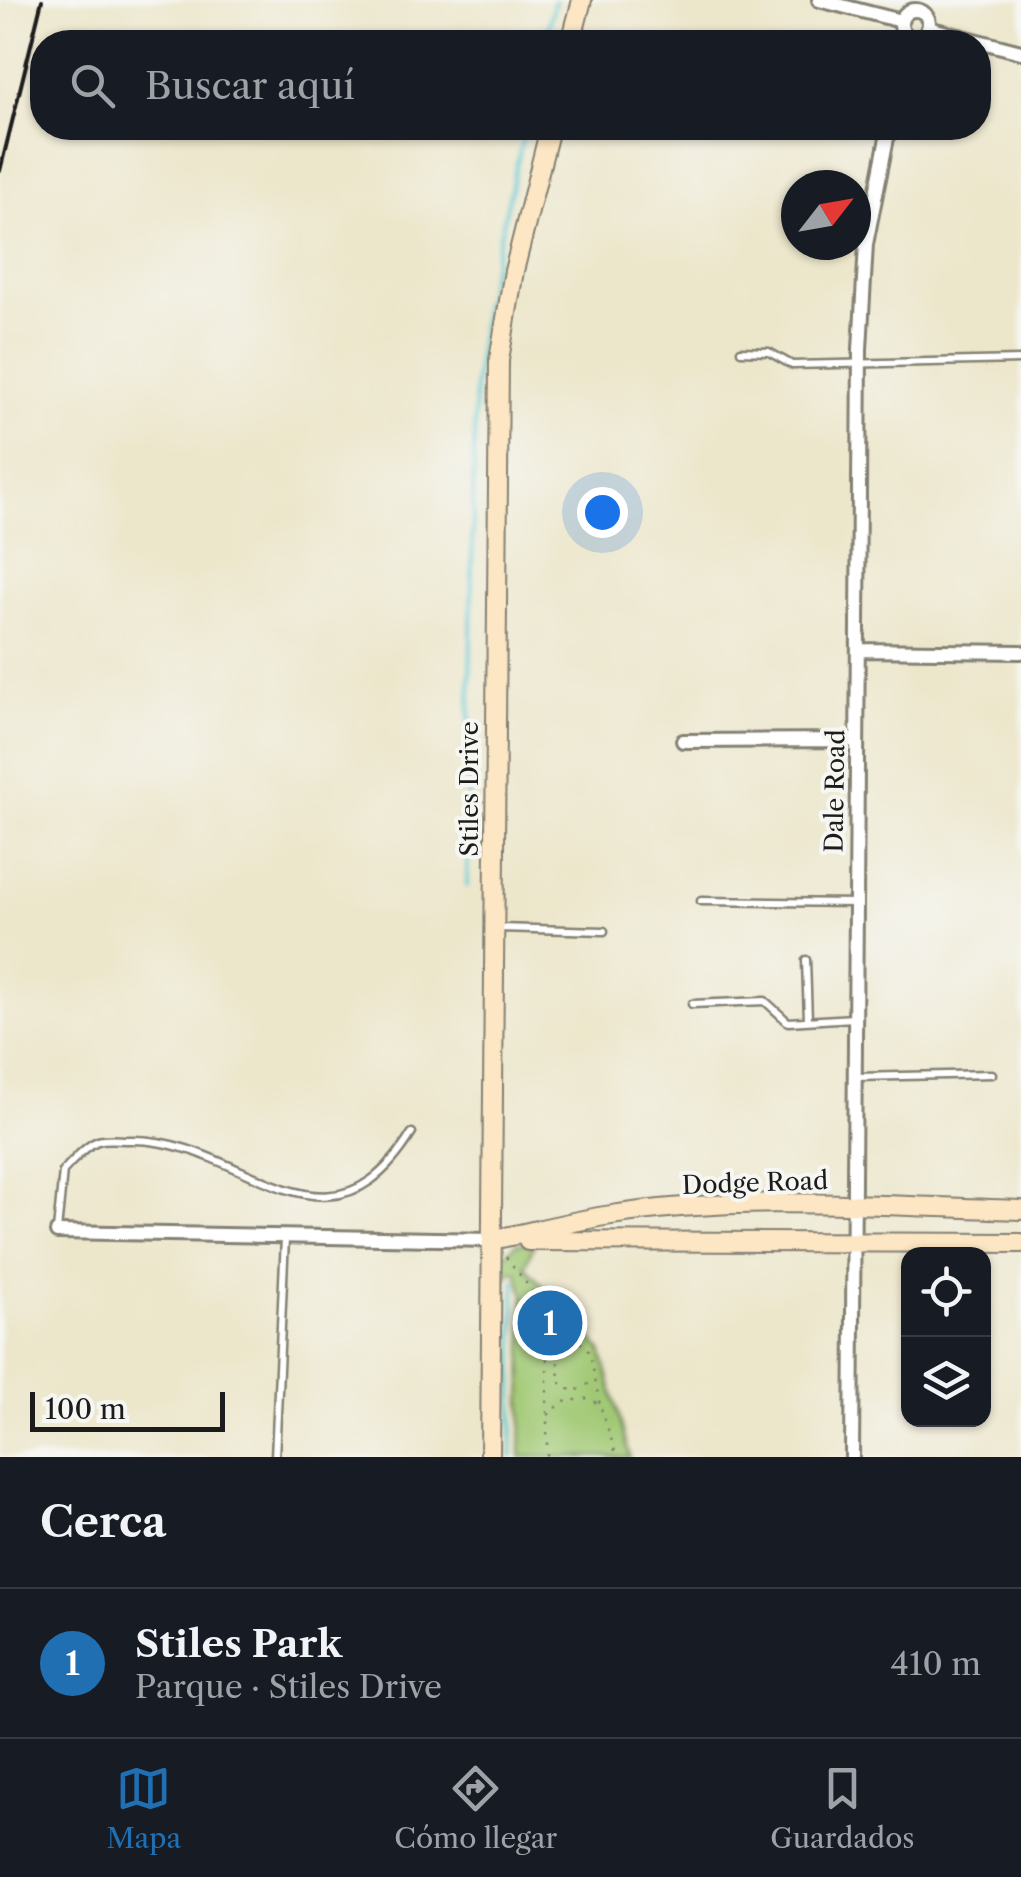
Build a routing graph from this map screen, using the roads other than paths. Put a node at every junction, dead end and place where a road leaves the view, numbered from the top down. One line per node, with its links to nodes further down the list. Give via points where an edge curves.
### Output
1 (582, 0): 5 (street)
2 (819, 0): 3 (street)
3 (906, 22): 4 (street); 4 (street)
4 (923, 24)
5 (574, 30)
6 (991, 43): 7 (street)
7 (1021, 52)
8 (547, 140): 19 (street, Stiles Drive, via 499,360)
9 (887, 140): 12 (street, Dale Road, via 866,244)
10 (741, 351): 12 (lane, via 769,352 792,365)
11 (1021, 360): 12 (lane)
12 (860, 365): 13 (street, Dale Road)
13 (859, 650): 14 (street); 15 (street, Dale Road)
14 (1021, 652)
15 (857, 740): 16 (street); 18 (street, Dale Road)
16 (683, 741)
17 (701, 901): 18 (lane)
18 (856, 903): 23 (street, Dale Road)
19 (493, 928): 20 (lane); 32 (street, Stiles Drive)
20 (604, 931)
21 (806, 960): 24 (lane)
22 (692, 1004): 24 (lane, via 764,1001 788,1022)
23 (855, 1018): 24 (lane); 26 (street, Dale Road)
24 (808, 1020)
25 (992, 1074): 26 (lane)
26 (855, 1077): 28 (street, Dale Road)
27 (412, 1133): 30 (lane, via 391,1167 355,1193 306,1196 150,1139 96,1141 63,1171)
28 (854, 1205): 29 (street, Dodge Road); 32 (street, Dodge Road, via 608,1216); 33 (street, Dale Road)
29 (1021, 1210)
30 (57, 1232): 31 (street, Dodge Road)
31 (285, 1238): 32 (street, Dodge Road); 35 (lane)
32 (492, 1240): 33 (street, Dodge Road); 36 (street, Stiles Drive)
33 (853, 1240): 34 (street, Dodge Road); 37 (street, Dale Road)
34 (1021, 1242)
35 (275, 1457)
36 (490, 1457)
37 (852, 1457)

